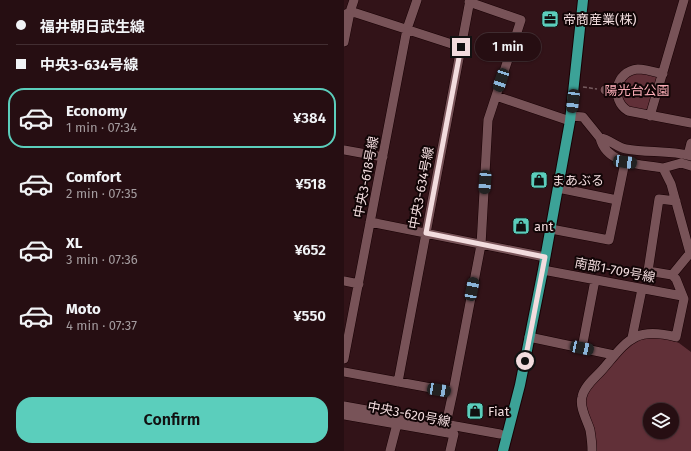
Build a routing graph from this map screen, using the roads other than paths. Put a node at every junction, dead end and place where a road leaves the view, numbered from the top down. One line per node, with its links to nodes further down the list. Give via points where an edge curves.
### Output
1 (354, 0): 6 (street)
2 (417, 0): 7 (street, 中央3-618号線)
3 (583, 0): 15 (main road)
4 (684, 0): 10 (street)
5 (470, 1): 9 (street, 中央3-634号線); 13 (street, via 521,20)
6 (347, 13): 7 (street); 8 (street)
7 (407, 29): 9 (street); 21 (street, 中央3-618号線)
8 (344, 42)
9 (461, 47): 30 (street, 中央3-634号線)
10 (663, 74): 12 (street, via 637,69 629,72 620,80); 14 (street)
11 (605, 90): 12 (street)
12 (617, 92): 14 (street, via 623,108)
13 (496, 96): 15 (street); 31 (street, via 488,120)
14 (650, 116): 16 (street)
15 (571, 119): 17 (street, via 583,118); 25 (main road)
16 (691, 123)
17 (600, 138): 20 (street, via 608,139 623,148); 22 (street, via 602,146 612,156)
18 (691, 144): 20 (street)
19 (344, 150): 21 (street)
20 (689, 155)
21 (383, 157): 28 (street, 中央3-618号線)
22 (625, 162): 24 (street); 26 (street)
23 (691, 166): 24 (street, via 680,163)
24 (664, 168): 27 (street)
25 (558, 188): 26 (street); 29 (main road)
26 (617, 200): 29 (street, via 610,240)
27 (676, 201): 34 (street, via 690,253); 34 (street, via 659,199 648,270)
28 (370, 222): 30 (street); 37 (street, 中央3-618号線)
29 (551, 229): 32 (main road)
30 (426, 233): 31 (street); 46 (street, 中央3-634号線)
31 (481, 245): 32 (street); 47 (street)
32 (545, 257): 33 (main road)
33 (543, 270): 35 (street, 南部1-709号線); 40 (main road)
34 (672, 275): 39 (street)
35 (596, 280): 38 (street, 南部1-709号線); 42 (street)
36 (344, 281): 37 (street)
37 (359, 284): 44 (street, 中央3-618号線)
38 (642, 289): 39 (street, 南部1-709号線); 41 (street)
39 (682, 296): 41 (street, via 684,299 676,337 659,333)
40 (529, 337): 42 (street); 55 (main road)
41 (632, 338): 43 (street)
42 (582, 348): 43 (street)
43 (614, 355): 56 (street, via 581,398 590,429)
44 (344, 359)
45 (344, 372): 46 (street)
46 (398, 382): 47 (street)
47 (453, 392): 51 (street)
48 (344, 406): 51 (street)
49 (344, 415): 50 (street, 中央3-620号線)
50 (396, 424): 53 (street); 54 (street, 中央3-620号線, via 454,434)
51 (446, 424): 52 (street)
52 (500, 434)
53 (390, 451)
54 (450, 451)
55 (503, 451)
56 (592, 451)

